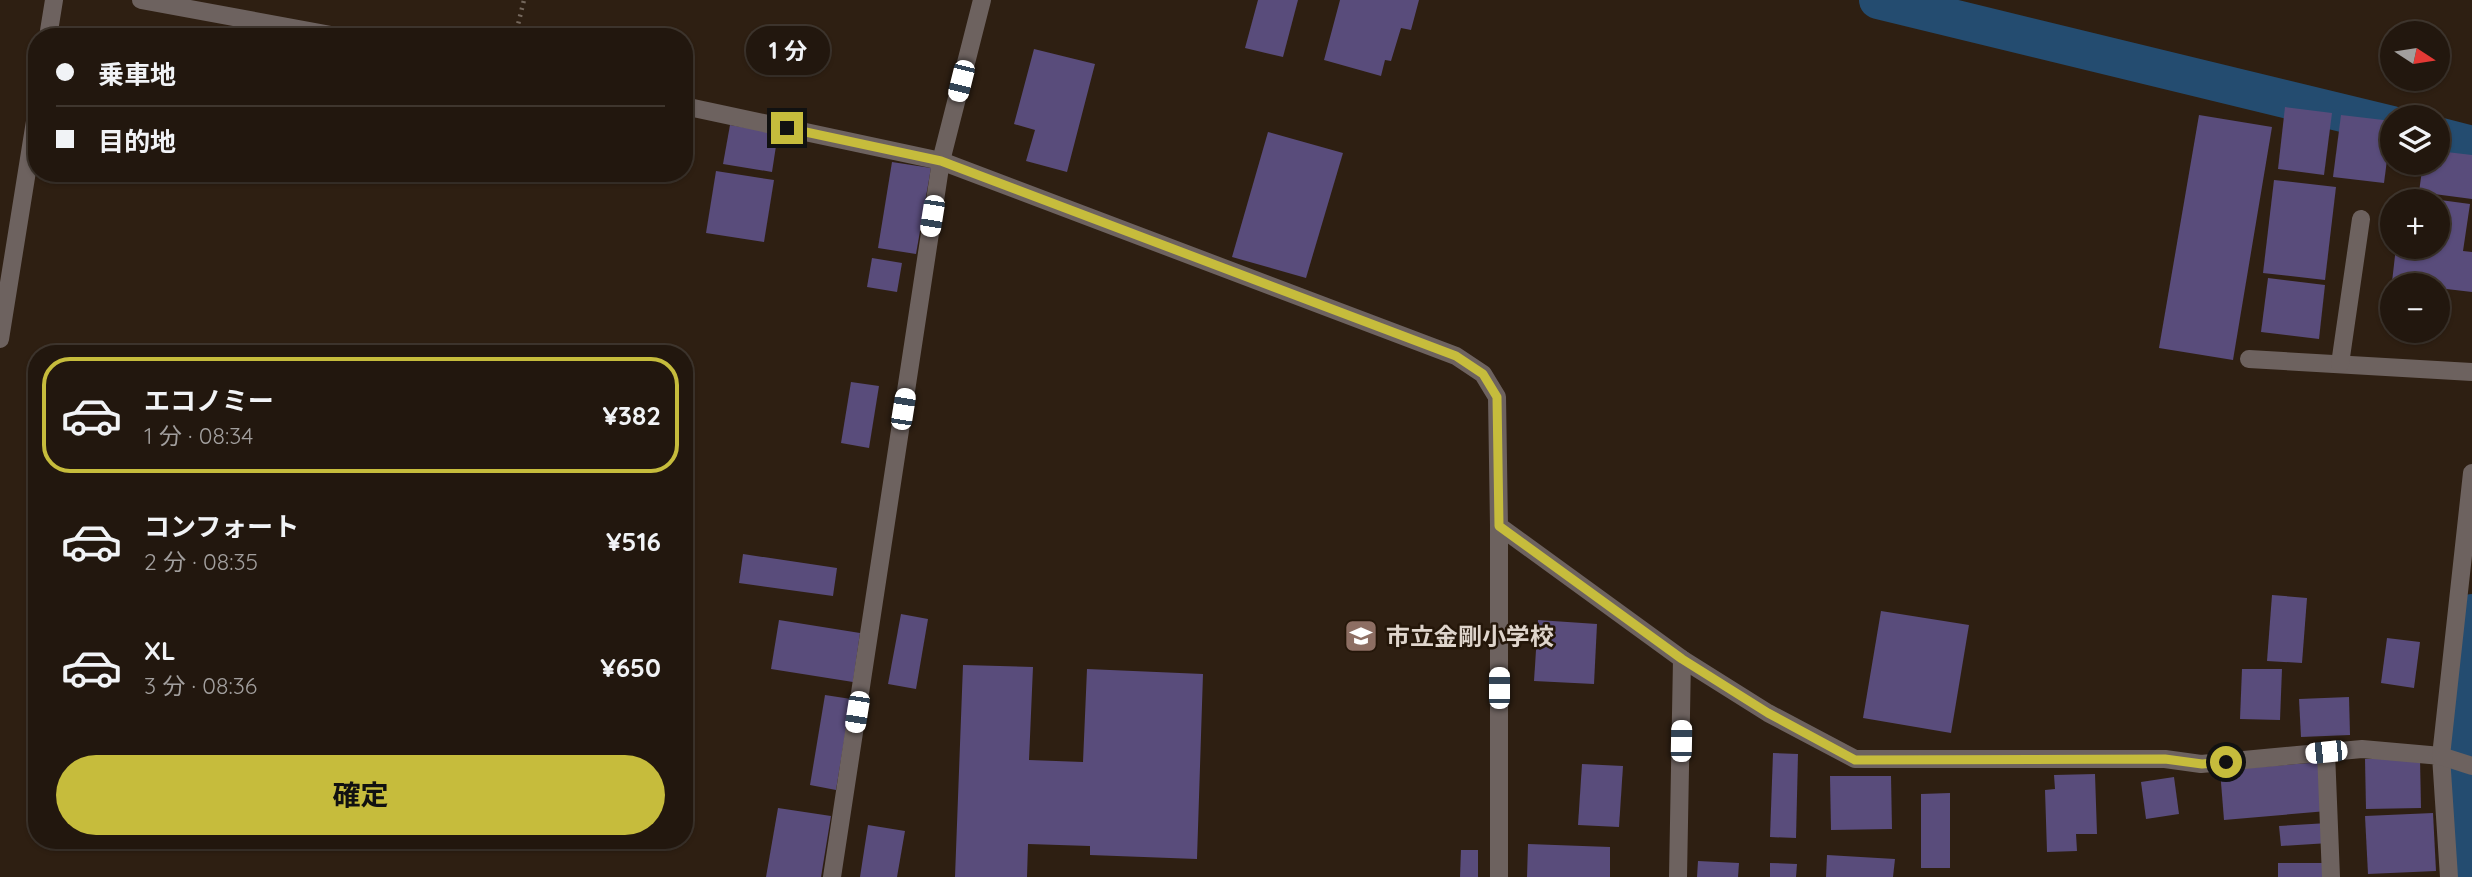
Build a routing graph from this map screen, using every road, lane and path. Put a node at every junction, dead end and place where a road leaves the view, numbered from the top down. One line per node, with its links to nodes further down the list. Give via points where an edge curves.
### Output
1 (54, 0): 5 (street)
2 (141, 0): 6 (street)
3 (524, 0): 7 (path)
4 (982, 0): 9 (street)
5 (49, 28)
6 (293, 28)
7 (517, 28)
8 (693, 108): 9 (street)
9 (941, 161): 17 (street, via 1465,362 1483,374 1497,397); 22 (street)
10 (28, 165): 12 (street)
11 (2361, 219): 14 (street)
12 (0, 339)
13 (2249, 359): 14 (street)
14 (2340, 364): 15 (street)
15 (2472, 372)
16 (2472, 472): 20 (street)
17 (1499, 526): 18 (street); 23 (street)
18 (1682, 659): 19 (street, via 1855,760 2165,759 2202,764); 24 (street)
19 (2326, 752): 20 (street, via 2362,749); 25 (street)
20 (2441, 755): 21 (street); 26 (street)
21 (2472, 766)
22 (832, 877)
23 (1499, 877)
24 (1678, 877)
25 (2331, 877)
26 (2449, 877)

